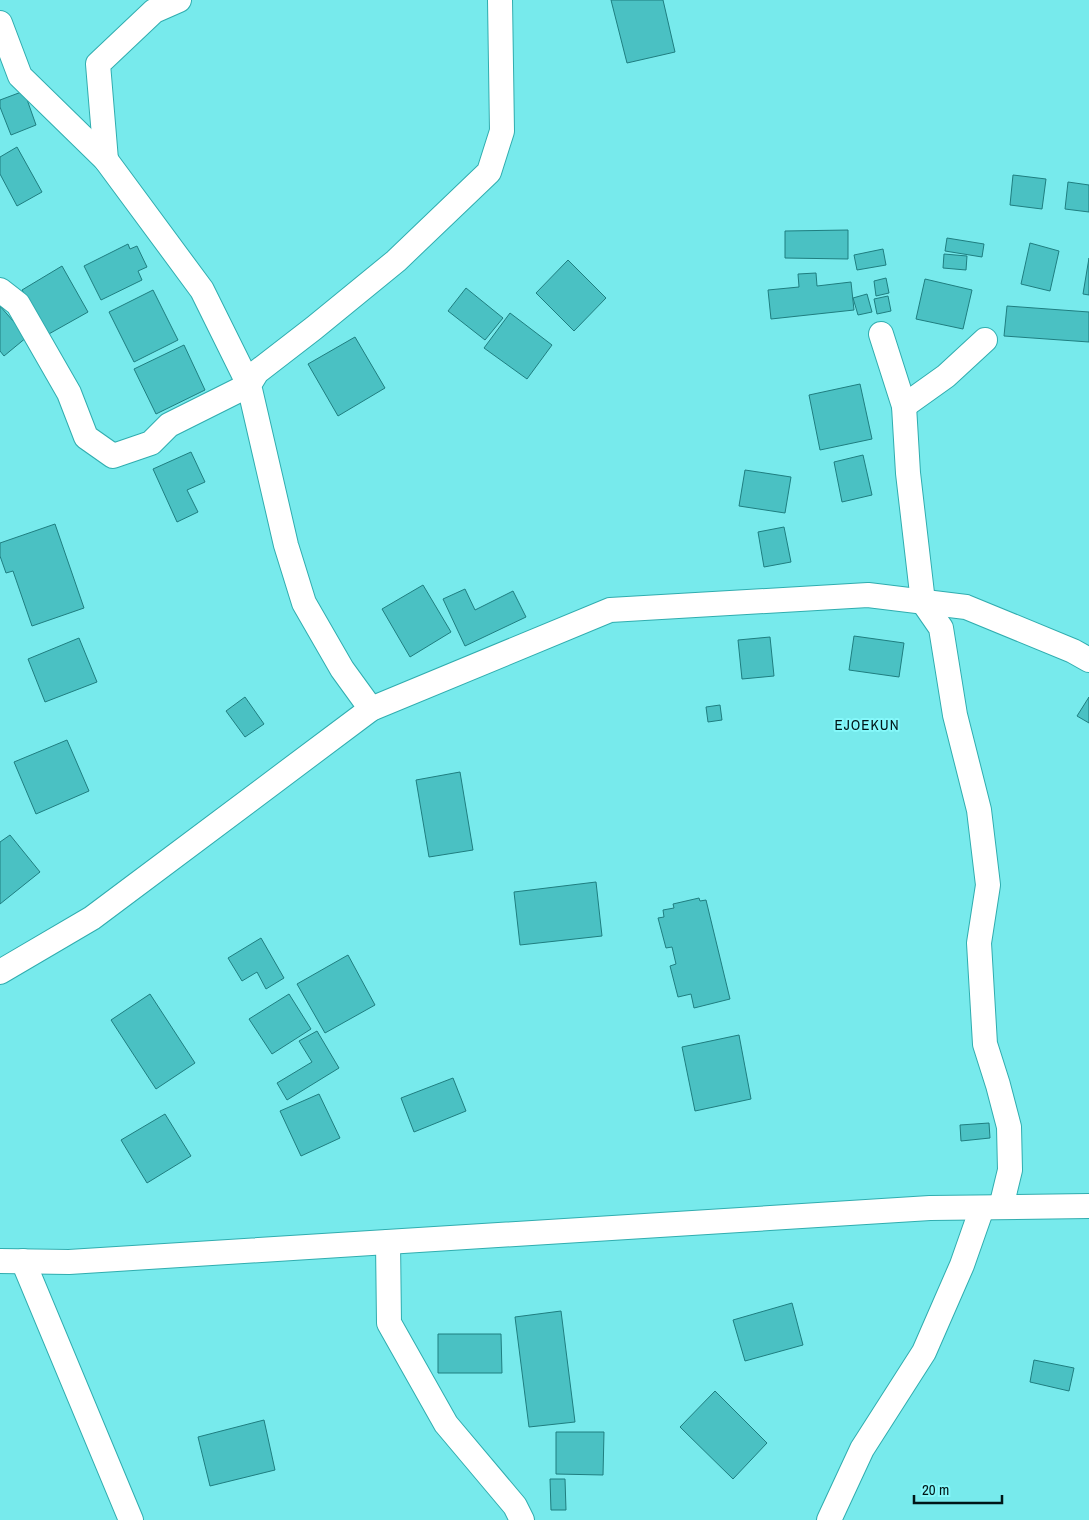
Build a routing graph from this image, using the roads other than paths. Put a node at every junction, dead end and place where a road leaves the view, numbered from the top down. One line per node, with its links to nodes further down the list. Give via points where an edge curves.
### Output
1 (179, 0): 4 (street, via 154,11 98,64)
2 (500, 0): 8 (street, via 502,131 489,172 396,261 258,372)
3 (0, 23): 4 (street, via 20,76)
4 (106, 160): 8 (street, via 202,290)
5 (0, 290): 8 (street, via 18,304 69,393 86,436 113,456 151,443 168,426)
6 (881, 334): 9 (street)
7 (985, 340): 9 (street, via 946,376)
8 (249, 386): 12 (street, via 286,545 304,603 342,669)
9 (904, 406): 10 (street)
10 (923, 602): 11 (street, via 966,607 1073,650); 12 (street, via 868,595 610,610); 15 (street, via 942,628 955,715 979,810 988,884 979,943 985,1044 1008,1127 1010,1170)
11 (1089, 660)
12 (371, 710): 13 (street, via 92,918)
13 (0, 972)
14 (1089, 1206): 15 (street)
15 (992, 1207): 16 (street); 20 (street, via 962,1265 924,1352 862,1449)
16 (388, 1242): 17 (street, via 69,1262); 19 (street, via 389,1323 446,1424 515,1506)
17 (12, 1261): 18 (street)
18 (131, 1520)
19 (522, 1520)
20 (830, 1520)

